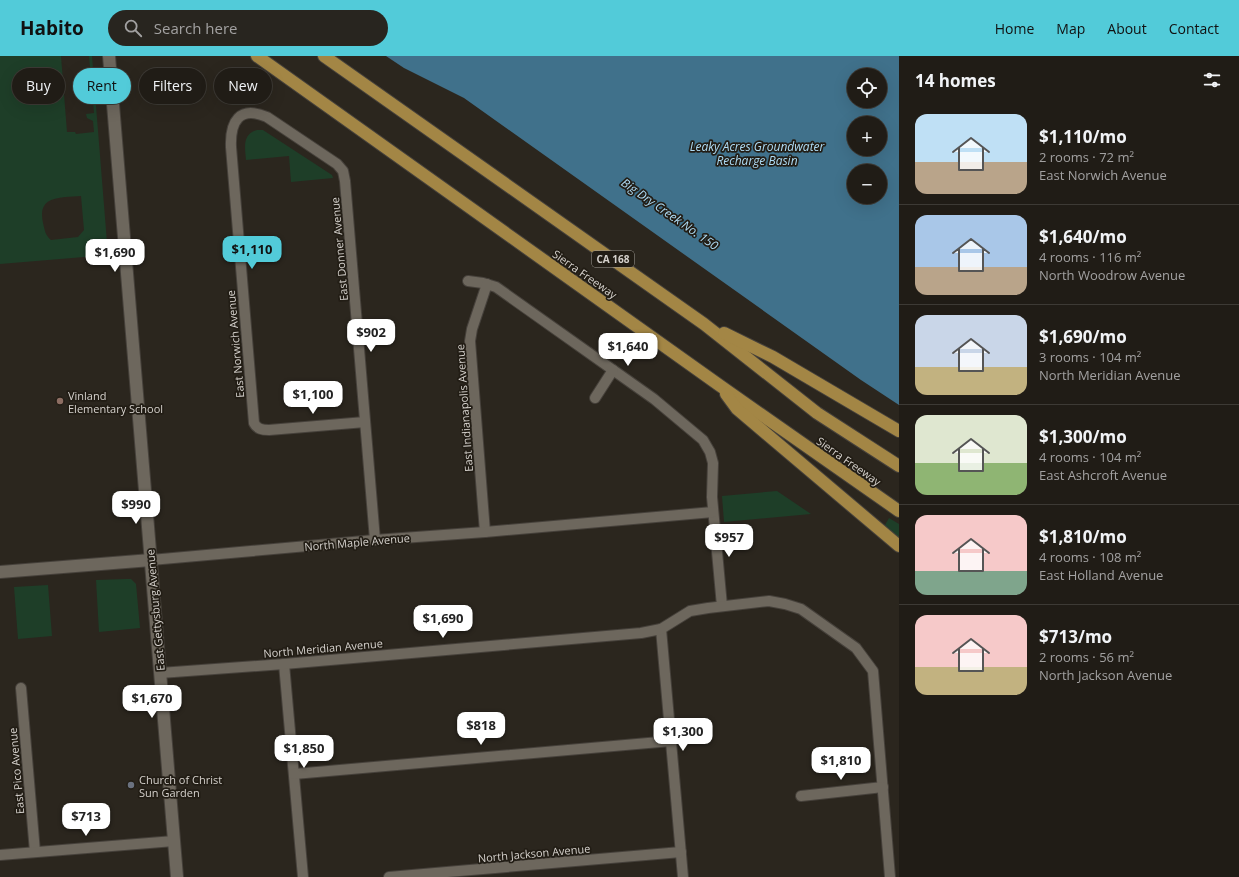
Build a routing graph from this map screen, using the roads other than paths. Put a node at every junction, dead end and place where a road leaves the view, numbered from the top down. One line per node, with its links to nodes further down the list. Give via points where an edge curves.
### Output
1 (108, 56): 19 (street, East Gettysburg Avenue)
2 (257, 56): 9 (highway, Sierra Freeway)
3 (324, 56): 7 (highway, Sierra Freeway / CA 168)
4 (241, 115): 11 (street, East Donner Avenue, via 254,112 267,117 337,164 343,171 346,181); 11 (street, East Norwich Avenue, via 234,123 231,147 254,423 259,429 269,430)
5 (468, 281): 6 (street)
6 (487, 284): 8 (street, via 496,287); 16 (street, East Indianapolis Avenue, via 470,341)
7 (704, 324): 12 (highway, via 773,357); 13 (highway, Sierra Freeway / CA 168, via 817,413)
8 (613, 370): 10 (street); 15 (street, via 654,399 703,440 713,463)
9 (719, 385): 14 (highway, Sierra Freeway); 18 (highway, via 737,409)
10 (594, 398)
11 (365, 422): 17 (street, East Donner Avenue)
12 (899, 430)
13 (899, 466)
14 (899, 511)
15 (713, 512): 16 (street, North Maple Avenue); 21 (street)
16 (486, 532): 17 (street, North Maple Avenue)
17 (375, 540): 19 (street, North Maple Avenue)
18 (899, 546)
19 (151, 560): 20 (street, North Maple Avenue); 24 (street, East Gettysburg Avenue)
20 (0, 572)
21 (722, 606): 22 (street, North Meridian Avenue, via 690,611); 28 (street, North Meridian Avenue, via 769,601 801,609 856,648 873,671)
22 (661, 628): 23 (street, North Meridian Avenue, via 641,633); 26 (street)
23 (284, 664): 24 (street, North Meridian Avenue); 27 (street)
24 (160, 673): 30 (street, East Gettysburg Avenue)
25 (21, 688): 31 (street, East Pico Avenue)
26 (671, 741): 27 (street); 32 (street)
27 (294, 774): 35 (street)
28 (883, 787): 29 (street); 38 (street, North Meridian Avenue)
29 (801, 796)
30 (174, 841): 31 (street); 34 (street, East Gettysburg Avenue)
31 (35, 852): 33 (street)
32 (681, 852): 36 (street, North Jackson Avenue); 37 (street)
33 (0, 855)
34 (177, 877)
35 (303, 877)
36 (389, 877)
37 (683, 877)
38 (890, 877)

